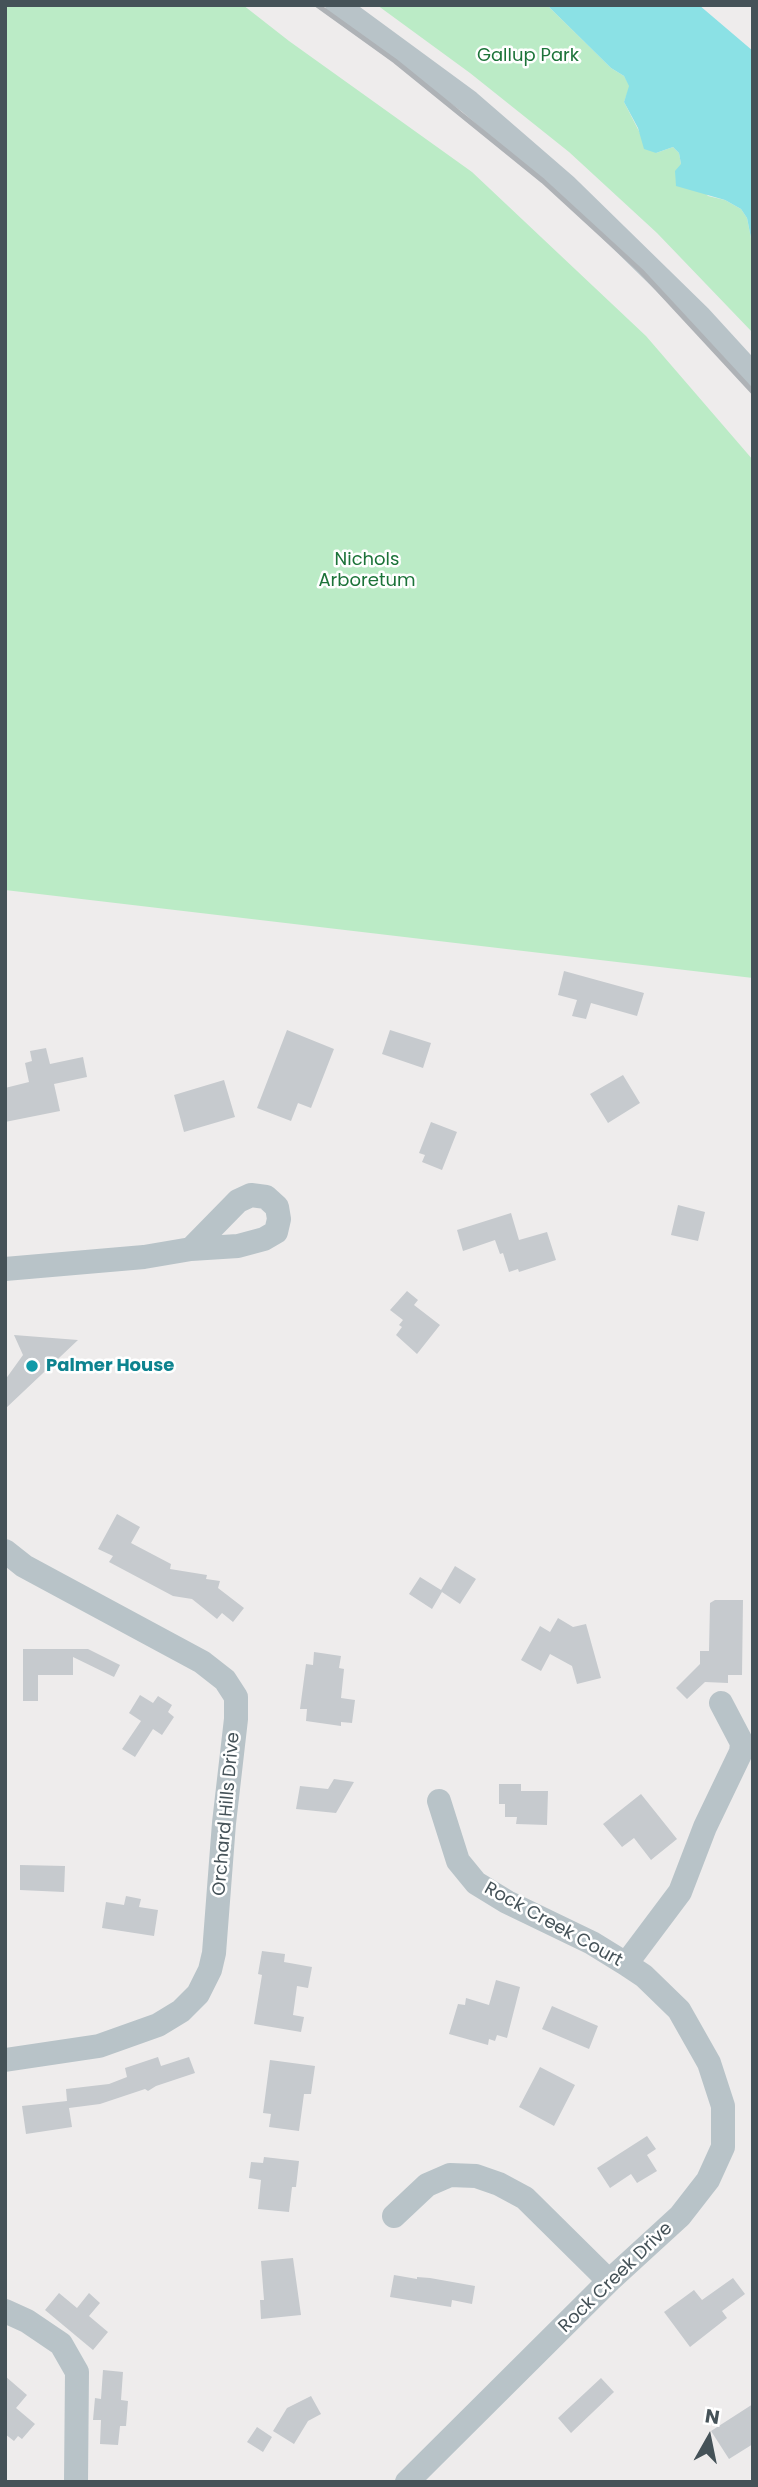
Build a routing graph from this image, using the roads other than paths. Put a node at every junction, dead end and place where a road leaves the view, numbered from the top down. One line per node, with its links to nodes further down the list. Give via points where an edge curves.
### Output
1 (337, 5): 2 (street, via 468,102 566,186)
2 (753, 375)
3 (191, 1249): 4 (street)
4 (5, 1269)
5 (5, 1551): 10 (street, Orchard Hills Drive, via 24,1566 202,1662 225,1680 236,1697 214,1953 198,1994 158,2025 99,2046)
6 (721, 1703): 8 (street, via 742,1743 741,1752 680,1892)
7 (439, 1801): 8 (street, Rock Creek Court, via 458,1861 476,1882)
8 (626, 1964): 9 (street, Rock Creek Court, via 679,2010)
9 (692, 2033): 12 (street, Rock Creek Drive, via 709,2063 723,2106 723,2147 708,2180 680,2216)
10 (5, 2060)
11 (394, 2216): 12 (street, via 427,2185 450,2175 475,2176 525,2199)
12 (609, 2281): 15 (street, Rock Creek Drive)
13 (5, 2311): 14 (street, via 61,2344 77,2372)
14 (76, 2482)
15 (407, 2482)

